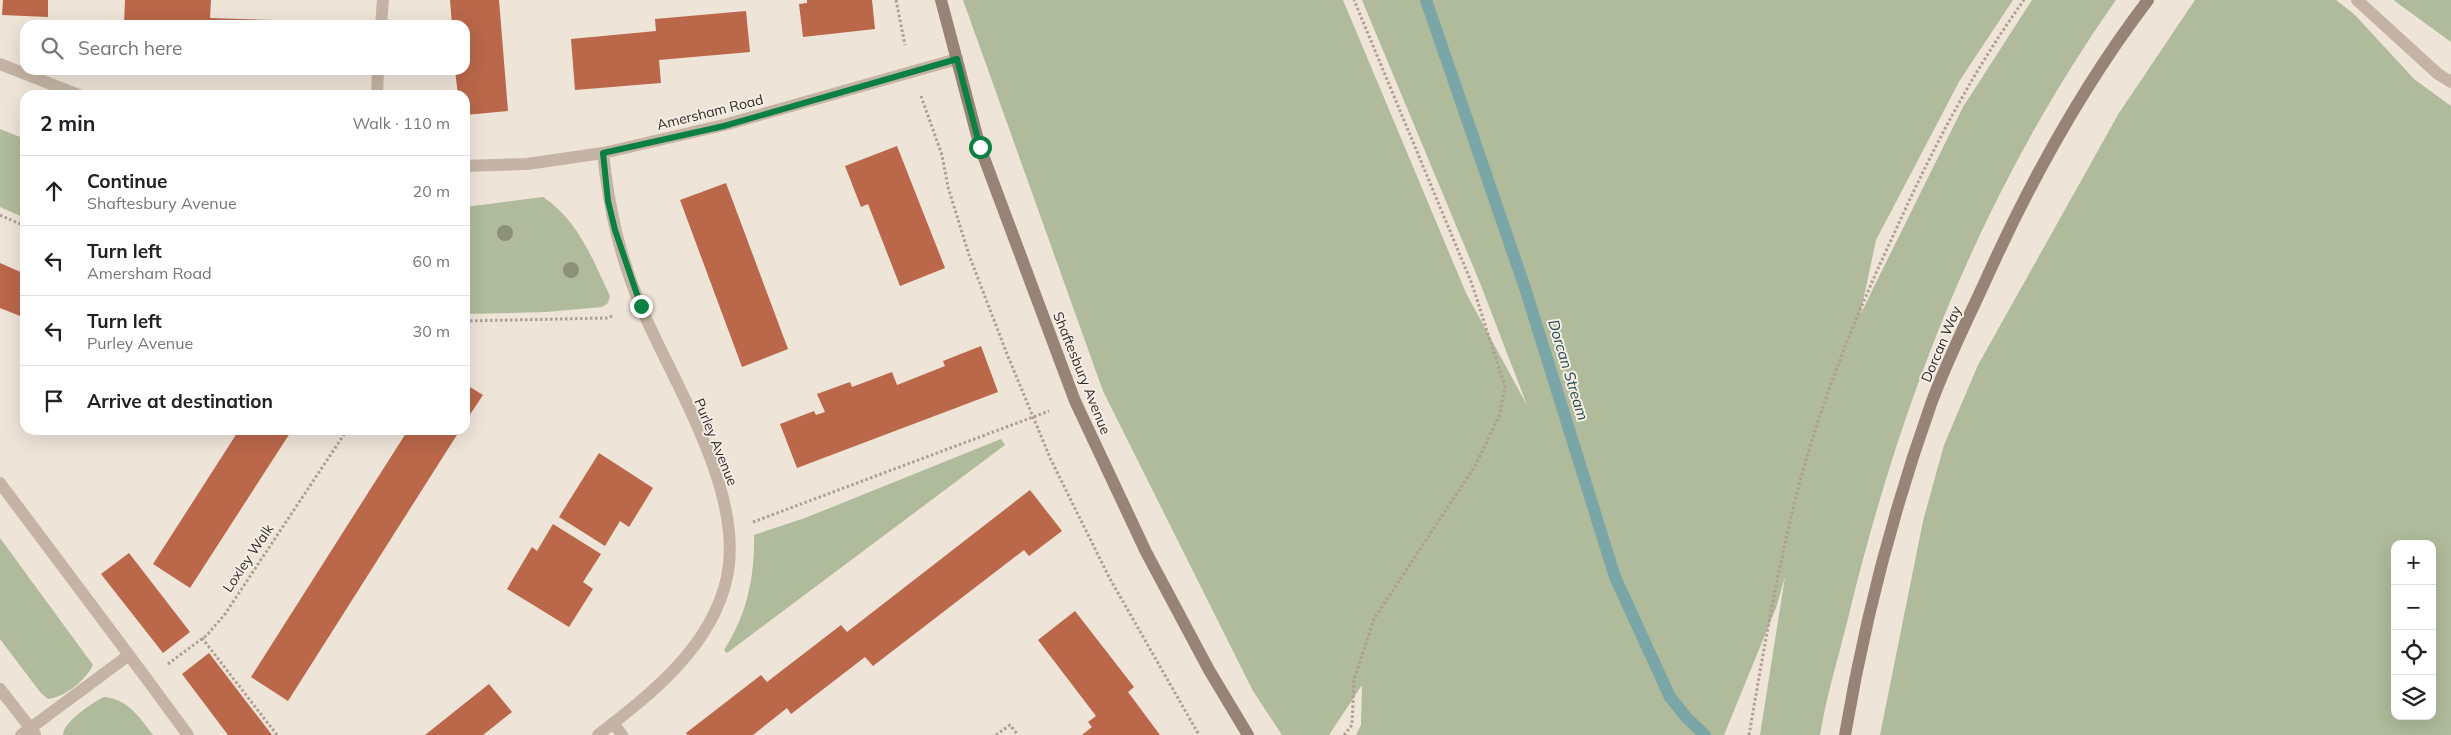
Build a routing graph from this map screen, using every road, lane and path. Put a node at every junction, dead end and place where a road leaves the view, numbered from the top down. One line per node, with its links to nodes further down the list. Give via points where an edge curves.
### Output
1 (383, 0): 8 (street)
2 (896, 0): 12 (path)
3 (941, 0): 9 (street, Shaftesbury Avenue)
4 (1354, 0): 43 (path, via 1472,284 1506,387 1499,416 1475,466 1374,619 1354,678 1352,725)
5 (2024, 0): 44 (path, via 1994,42 1955,108 1867,288 1841,354 1802,474 1778,577)
6 (2148, 0): 45 (street, Dorcan Way, via 2087,89 2044,162 2006,235 1932,402 1881,567)
7 (2357, 0): 15 (street, via 2438,74)
8 (381, 20)
9 (957, 59): 12 (street, Amersham Road); 24 (street, Shaftesbury Avenue, via 980,147)
10 (0, 64): 11 (street)
11 (20, 72)
12 (914, 73): 18 (street, Amersham Road, via 724,126); 25 (path, via 942,155 948,187 969,255)
13 (28, 75): 16 (street)
14 (378, 75): 17 (street)
15 (2451, 82)
16 (65, 90)
17 (376, 90)
18 (603, 153): 19 (street, Amersham Road, via 527,164); 22 (street, Purley Avenue, via 608,201)
19 (470, 166)
20 (0, 216): 21 (path)
21 (20, 224)
22 (641, 306): 23 (path, via 607,318); 28 (street, Purley Avenue, via 711,460)
23 (470, 321)
24 (1075, 400): 25 (path); 42 (street, Shaftesbury Avenue, via 1151,561)
25 (1033, 417): 28 (path, via 760,521); 41 (path, via 1109,577)
26 (344, 435): 29 (path, Loxley Walk, via 225,614)
27 (0, 483): 30 (street)
28 (728, 526): 33 (street, Purley Avenue, via 727,577 710,620 696,644 670,676)
29 (202, 638): 31 (path, Loxley Walk); 36 (path)
30 (129, 655): 31 (street); 34 (street)
31 (148, 680): 35 (street)
32 (0, 689): 34 (street)
33 (613, 724): 37 (street, Purley Avenue); 38 (street)
34 (29, 733)
35 (188, 735)
36 (277, 735)
37 (598, 735)
38 (622, 735)
39 (996, 735): 40 (path, via 1010,725)
40 (1018, 735)
41 (1199, 735)
42 (1248, 735)
43 (1344, 735)
44 (1749, 735)
45 (1845, 735)

